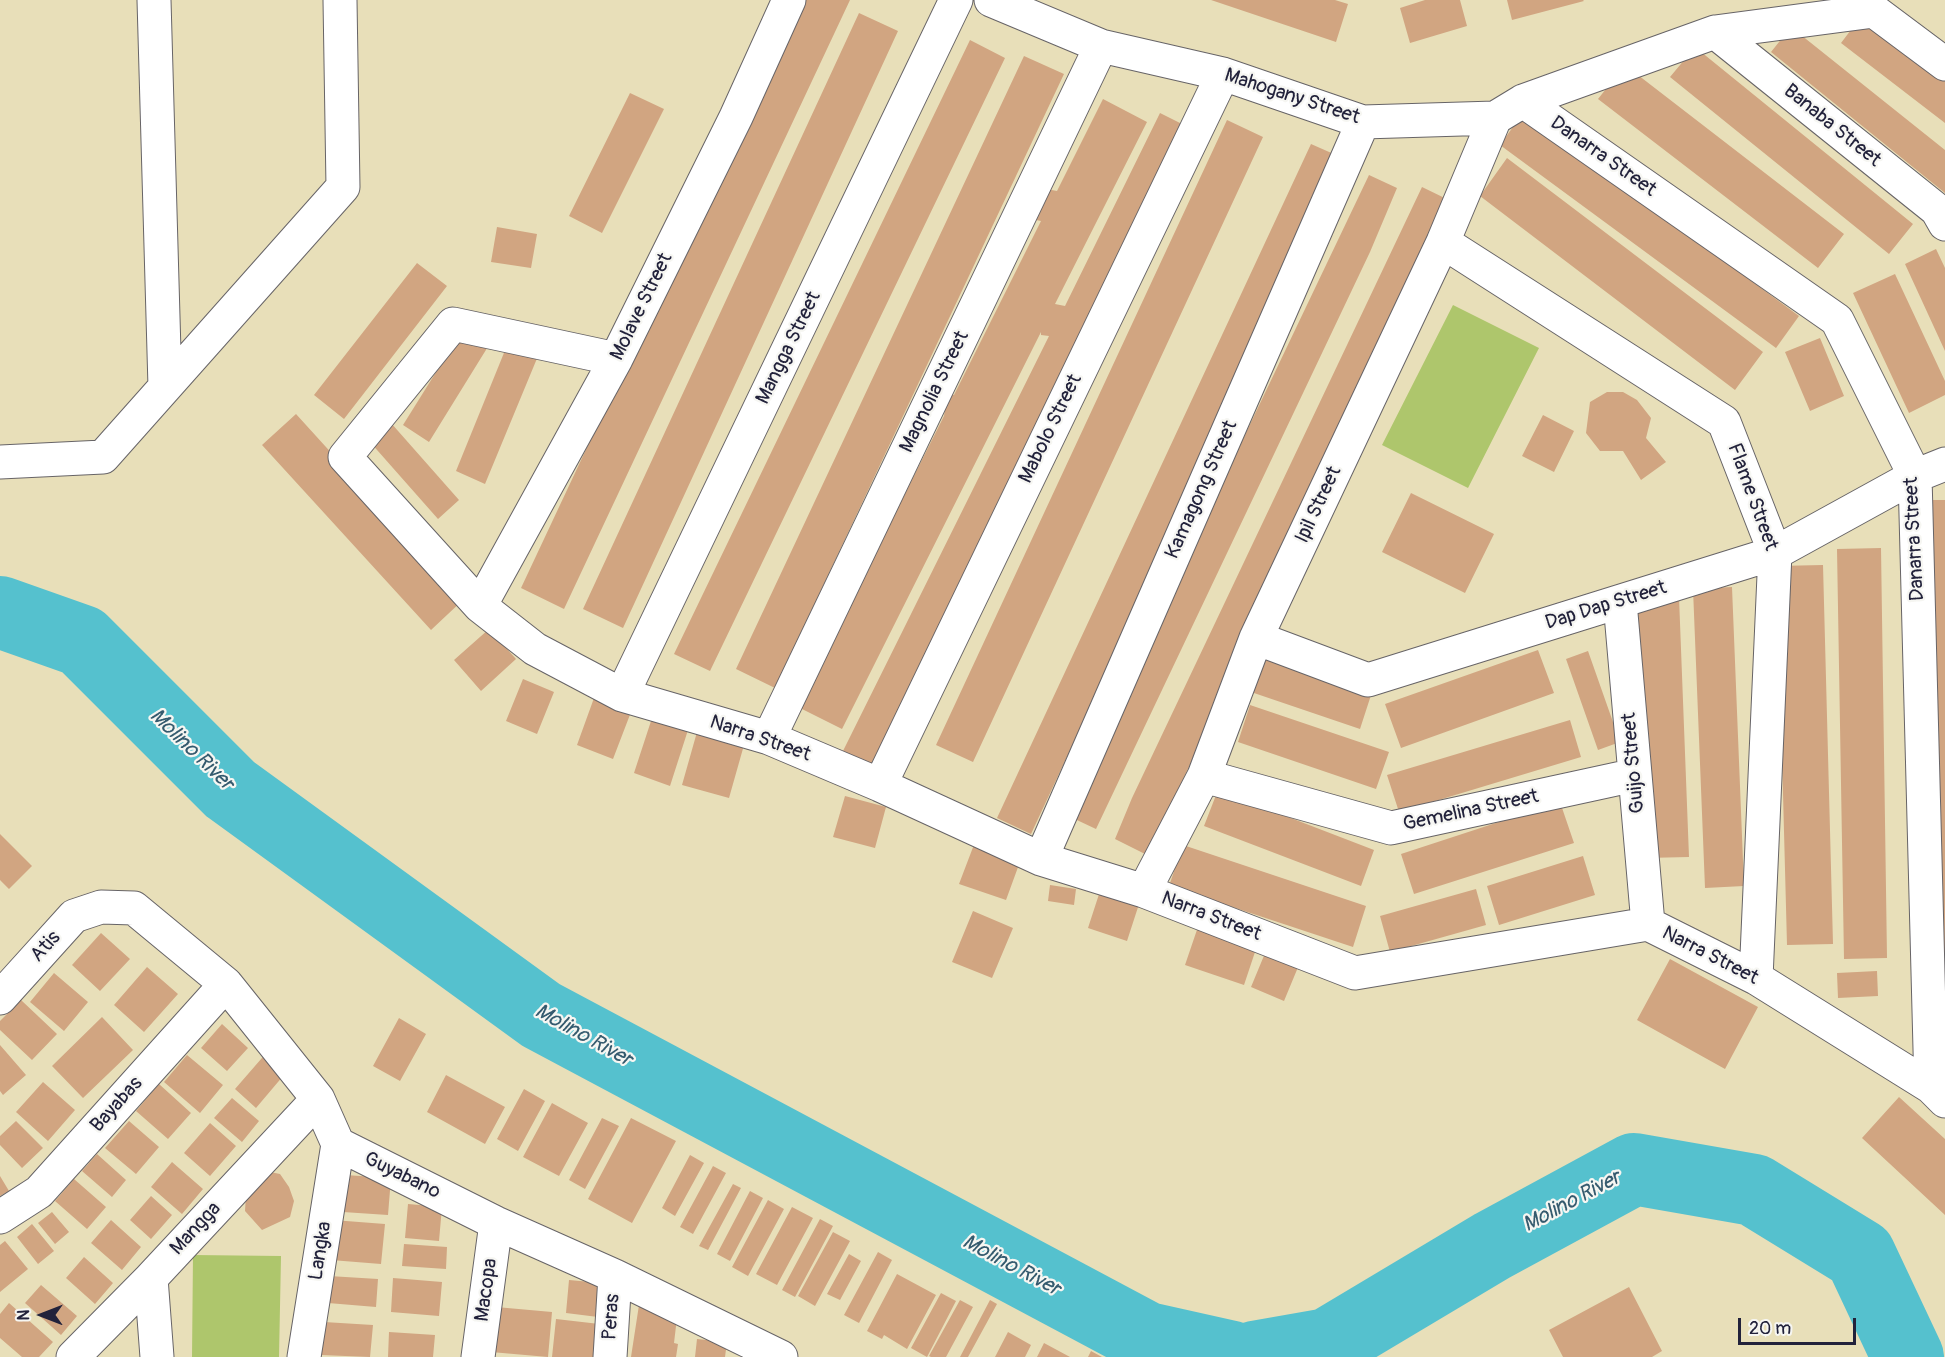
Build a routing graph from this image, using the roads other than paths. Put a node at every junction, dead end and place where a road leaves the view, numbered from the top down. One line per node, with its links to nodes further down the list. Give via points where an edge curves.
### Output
1 (154, 0): 16 (street)
2 (340, 0): 16 (street, via 343,187)
3 (789, 0): 15 (street, Molave Street, via 736,117)
4 (956, 0): 24 (street, Mangga Street)
5 (991, 0): 7 (street, Mahogany Street)
6 (1715, 32): 8 (street, Mahogany Street, via 1874,11); 10 (street, Mahogany Street); 13 (street, Banaba Street, via 1937,210)
7 (1101, 46): 9 (street, Mahogany Street); 25 (street, Magnolia Street)
8 (1945, 63)
9 (1223, 74): 12 (street, Mahogany Street); 28 (street, Mabolo Street)
10 (1523, 101): 11 (street, Mahogany Street); 19 (street, Danarra Street, via 1837,320)
11 (1495, 118): 12 (street, Mahogany Street); 14 (street, Ipil Street)
12 (1363, 122): 29 (street, Kamagong Street)
13 (1945, 224)
14 (1443, 242): 20 (street, Flame Street, via 1724,422); 23 (street, Ipil Street)
15 (616, 359): 22 (street, Molave Street); 22 (street, Narra Street, via 453,324 345,458)
16 (165, 387): 17 (street, via 103,457)
17 (0, 462)
18 (1945, 464): 19 (street, Dap Dap Street)
19 (1915, 476): 20 (street, Dap Dap Street); 35 (street, Danarra Street)
20 (1775, 553): 21 (street, Dap Dap Street); 32 (street, Flame Street)
21 (1620, 602): 23 (street, Dap Dap Street, via 1368,680); 26 (street, Guijo Street)
22 (480, 606): 24 (street, Narra Street, via 535,649)
23 (1256, 638): 27 (street, Ipil Street)
24 (622, 695): 25 (street, Narra Street)
25 (769, 738): 28 (street, Narra Street)
26 (1635, 775): 27 (street, Gemelina Street, via 1391,828); 31 (street, Guijo Street)
27 (1204, 776): 30 (street, Ipil Street)
28 (880, 785): 29 (street, Narra Street)
29 (1041, 859): 30 (street, Narra Street)
30 (1143, 891): 31 (street, Narra Street, via 1355,973)
31 (1648, 924): 32 (street, Narra Street)
32 (1756, 978): 35 (street, Narra Street)
33 (226, 984): 34 (street, Atis, via 134,908 101,907 74,916); 36 (street); 38 (street, Bayabas, via 39,1192)
34 (0, 999)
35 (1938, 1094)
36 (318, 1099): 37 (street); 41 (street, Mangga)
37 (338, 1144): 39 (street, Guyabano); 45 (street, Langka)
38 (0, 1217)
39 (496, 1223): 40 (street, Guyabano); 46 (street, Macopa)
40 (615, 1276): 42 (street, Guyabano); 47 (street, Peras)
41 (151, 1278): 43 (street, Mangga); 44 (street)
42 (765, 1353)
43 (73, 1357)
44 (157, 1357)
45 (304, 1357)
46 (478, 1357)
47 (610, 1357)

